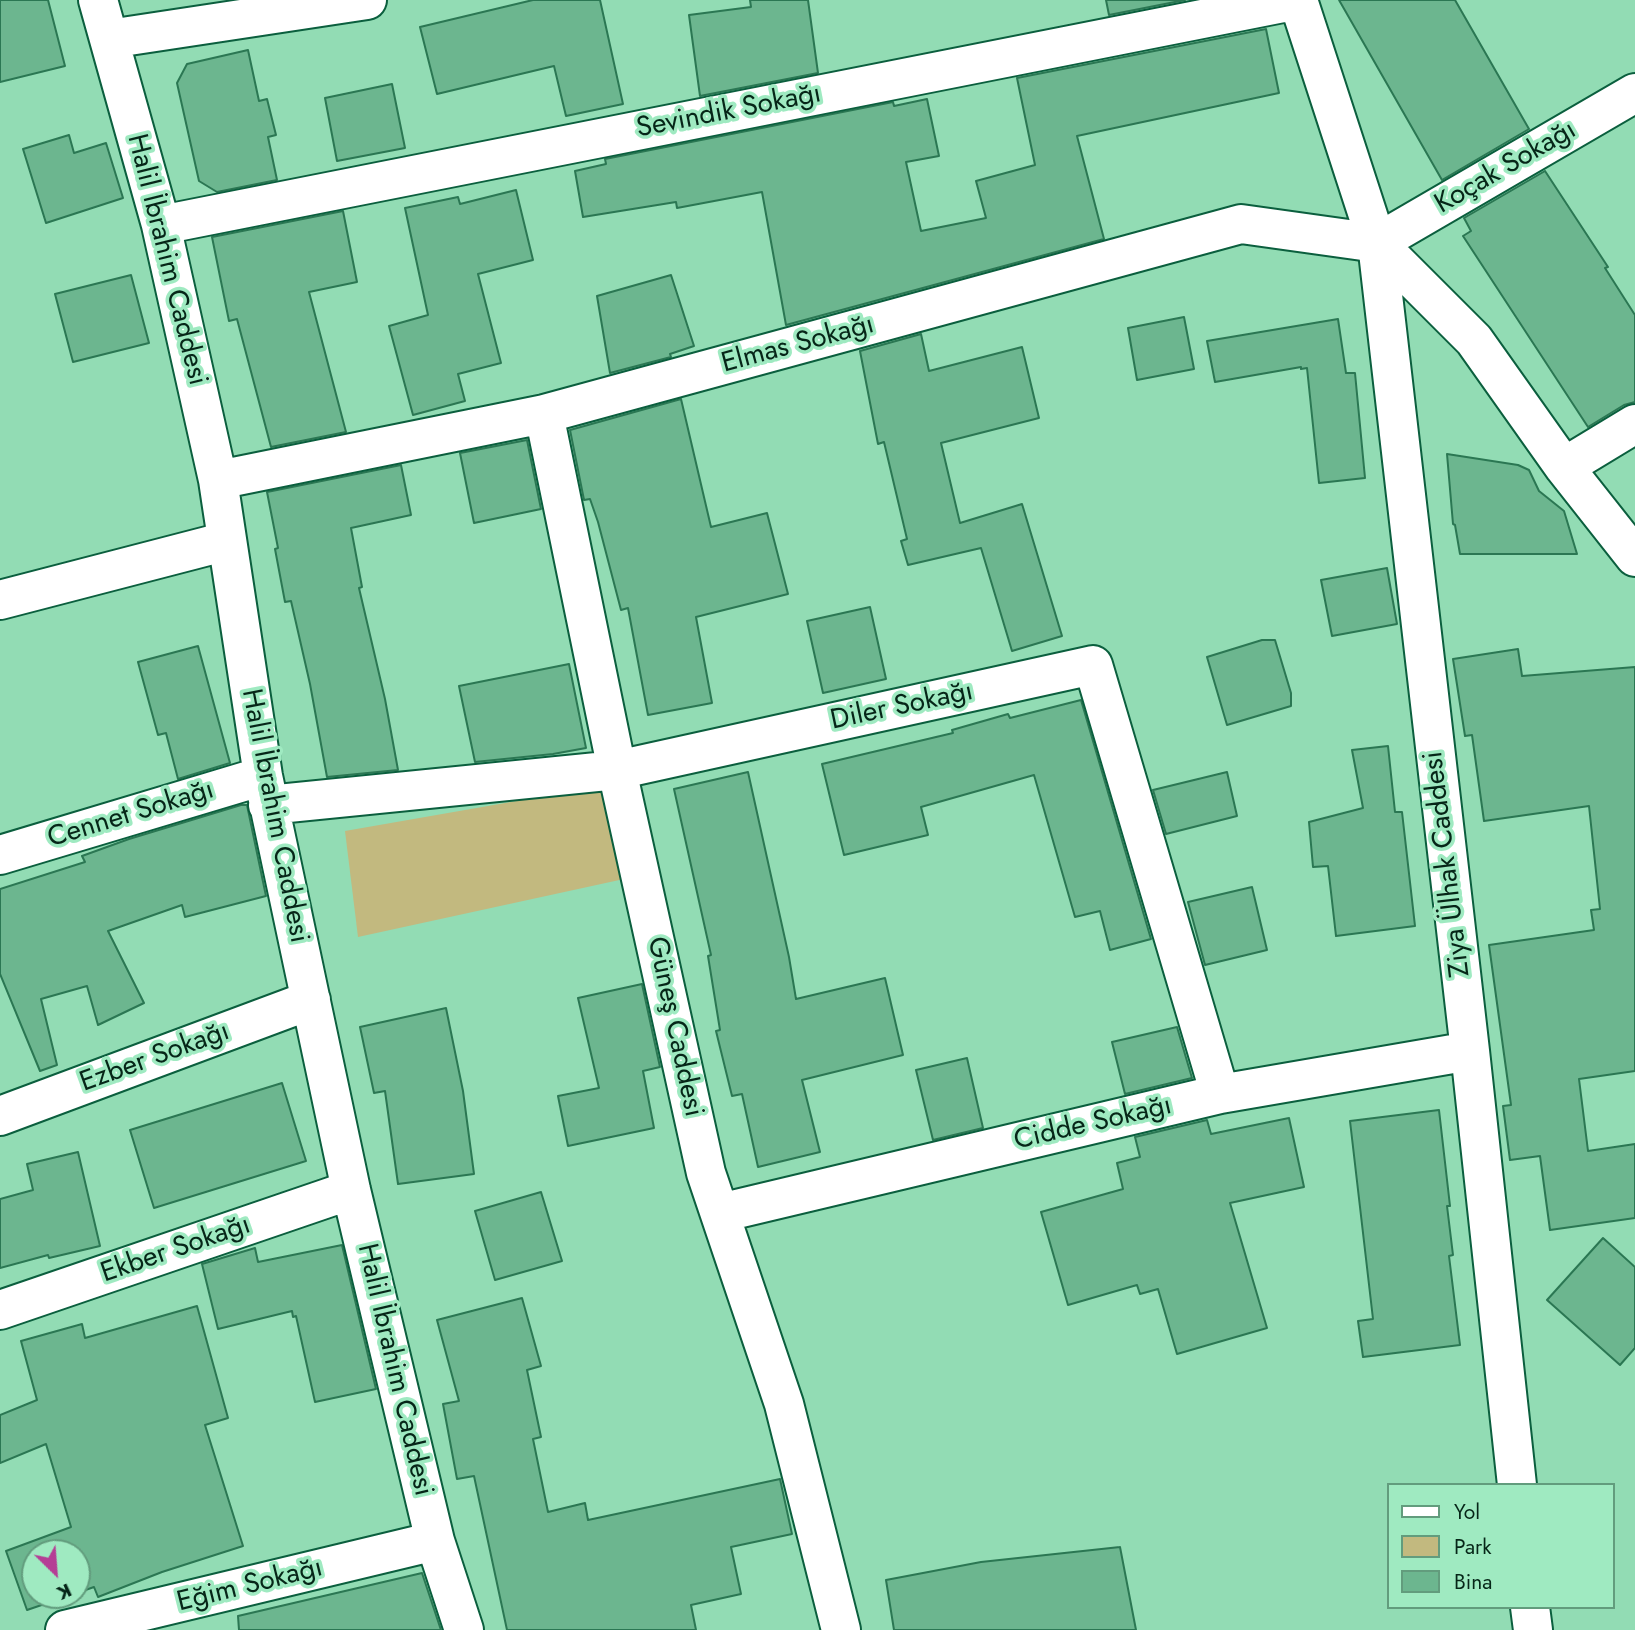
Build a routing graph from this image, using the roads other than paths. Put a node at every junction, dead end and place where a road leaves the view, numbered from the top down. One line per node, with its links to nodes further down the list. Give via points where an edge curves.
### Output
1 (98, 0): 4 (street, Halil İbrahim Caddesi)
2 (367, 0): 4 (street)
3 (1298, 0): 6 (street, Sevindik Sokağı); 7 (street, Ziya Ülhak Caddesi)
4 (109, 40): 6 (street, Halil İbrahim Caddesi)
5 (1635, 93): 7 (street, Koçak Sokağı)
6 (161, 225): 11 (street, Halil İbrahim Caddesi)
7 (1377, 243): 8 (street, Elmas Sokağı, via 1241,224); 10 (street, via 1474,340); 19 (street, Ziya Ülhak Caddesi)
8 (544, 414): 11 (street, Elmas Sokağı); 15 (street, Güneş Caddesi)
9 (1635, 424): 10 (street)
10 (1564, 467): 13 (street)
11 (218, 480): 12 (street, Halil İbrahim Caddesi)
12 (228, 541): 14 (street); 16 (street, Halil İbrahim Caddesi)
13 (1635, 557)
14 (0, 600)
15 (617, 770): 16 (street, Diler Sokağı); 20 (street, Diler Sokağı, via 1093,665); 23 (street, Güneş Caddesi, via 706,1173)
16 (265, 791): 17 (street, Cennet Sokağı); 18 (street, Halil İbrahim Caddesi)
17 (0, 855)
18 (311, 1000): 21 (street, Ezber Sokağı); 22 (street, Halil İbrahim Caddesi)
19 (1470, 1051): 20 (street, Cidde Sokağı); 25 (street, Ziya Ülhak Caddesi)
20 (1220, 1094): 23 (street, Cidde Sokağı)
21 (0, 1116)
22 (351, 1190): 24 (street, Ekber Sokağı); 26 (street, Halil İbrahim Caddesi)
23 (720, 1213): 29 (street, Güneş Caddesi, via 784,1404)
24 (0, 1310)
25 (1517, 1483)
26 (435, 1541): 27 (street, Eğim Sokağı); 28 (street, Halil İbrahim Caddesi)
27 (65, 1630)
28 (464, 1630)
29 (841, 1630)

